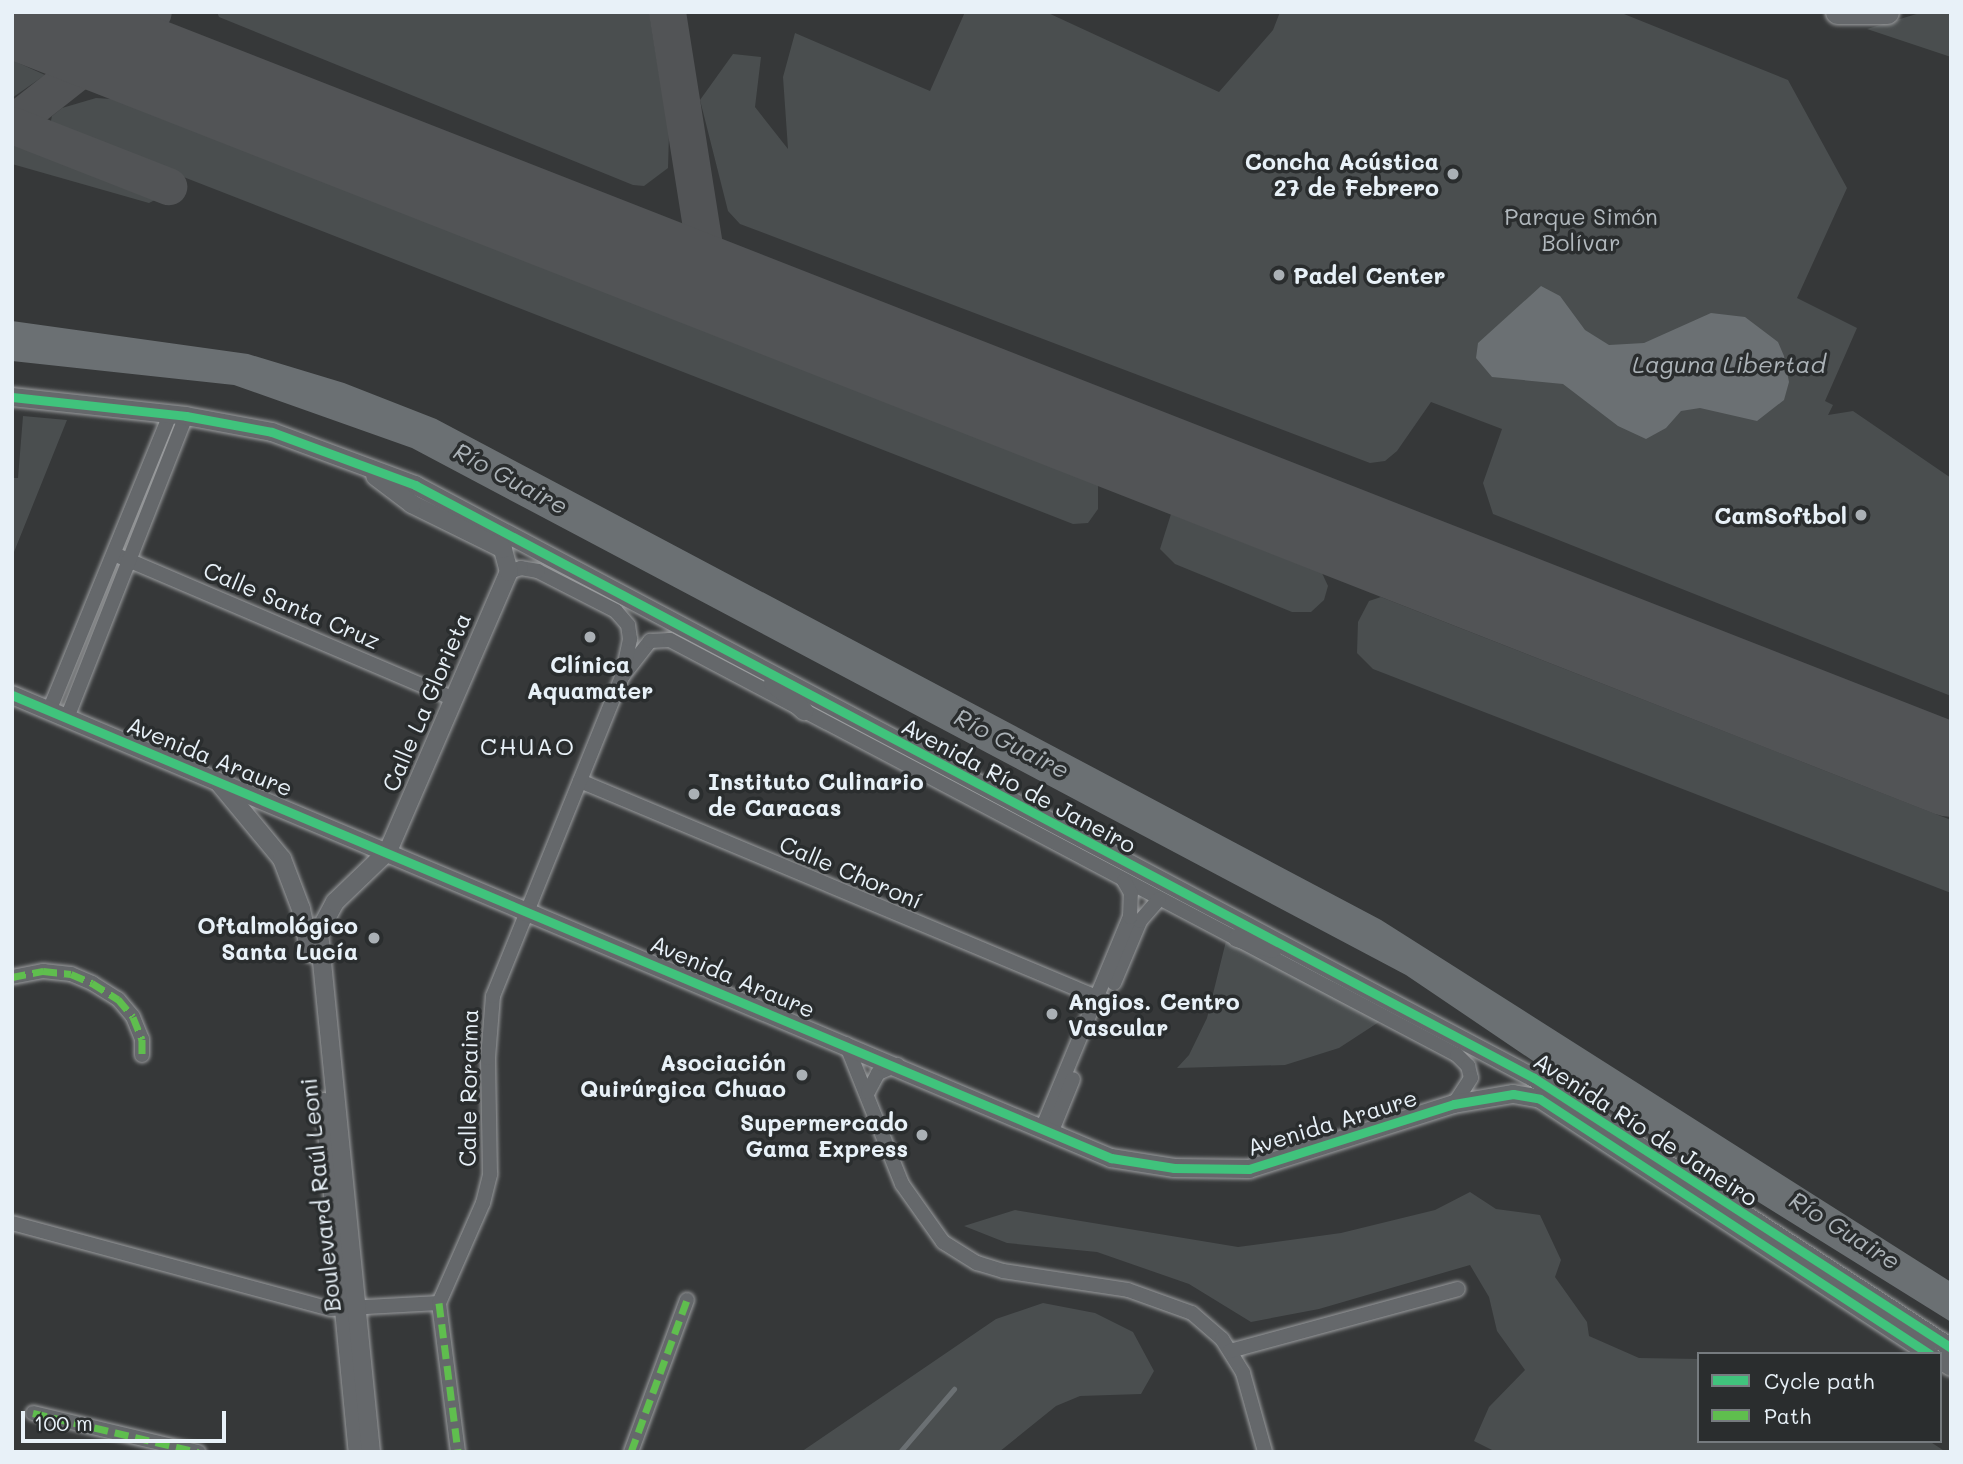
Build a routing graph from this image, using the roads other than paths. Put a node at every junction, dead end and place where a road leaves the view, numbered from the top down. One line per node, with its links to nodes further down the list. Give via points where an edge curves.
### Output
1 (1838, 12): 2 (highway)
2 (1886, 12)
3 (12, 397): 4 (street, Avenida Río de Janeiro)
4 (178, 415): 5 (street, Avenida Río de Janeiro, via 272,432); 6 (street); 7 (street)
5 (361, 465): 8 (street, Avenida Río de Janeiro, via 412,504 503,549); 9 (street, Avenida Río de Janeiro, via 415,485)
6 (114, 554): 7 (street, Calle Santa Cruz); 13 (street)
7 (128, 560): 12 (street, Calle Santa Cruz); 15 (street)
8 (509, 572): 10 (street, Calle Roraima, via 522,568 538,571 621,615 630,632); 12 (street, Calle La Glorieta)
9 (750, 664): 14 (street); 23 (street, Avenida Río de Janeiro)
10 (622, 677): 14 (street, Avenida Río de Janeiro, via 650,641 670,640); 17 (street, Calle Roraima)
11 (12, 695): 13 (street, Avenida Araure)
12 (452, 698): 18 (street, Calle La Glorieta)
13 (50, 711): 15 (street, Avenida Araure)
14 (804, 711): 19 (street, Avenida Río de Janeiro)
15 (67, 718): 16 (street, Avenida Araure)
16 (209, 775): 18 (street, Avenida Araure); 36 (street, Boulevard Raúl Leoni, via 254,820 282,859 301,909)
17 (580, 781): 21 (street, Calle Roraima); 25 (street, Calle Choroní)
18 (388, 851): 21 (street, Avenida Araure); 36 (street, Boulevard Raúl Leoni, via 335,902 319,932)
19 (1125, 881): 20 (street, Avenida Río de Janeiro); 25 (street, via 1131,893 1130,916)
20 (1159, 899): 22 (street, Avenida Río de Janeiro); 25 (street, via 1140,921)
21 (526, 909): 26 (street, Avenida Araure); 35 (street, Calle Roraima, via 490,1007 490,1174 483,1203)
22 (1237, 938): 23 (street); 30 (street, Avenida Río de Janeiro, via 1464,1060 1471,1078)
23 (1319, 963): 37 (street, Avenida Río de Janeiro, via 1534,1078)
24 (12, 976): 27 (street, via 43,971 71,974 92,983 118,999 133,1017 142,1039)
25 (1102, 1000): 31 (street)
26 (846, 1044): 28 (street, Avenida Araure); 29 (street)
27 (142, 1055)
28 (897, 1065): 29 (street, via 878,1073); 31 (street, Avenida Araure)
29 (867, 1092): 38 (street, via 908,1194 943,1242 977,1263 1003,1271 1128,1290 1173,1303 1208,1325)
30 (1454, 1104): 31 (street, Avenida Araure, via 1264,1166 1233,1170 1139,1164); 39 (street, Avenida Río de Janeiro, via 1513,1094 1541,1099)
31 (1046, 1131)
32 (12, 1223): 36 (street, via 330,1309)
33 (1458, 1289): 38 (street)
34 (687, 1300): 45 (street)
35 (439, 1303): 36 (street); 44 (street)
36 (349, 1308): 42 (street, Boulevard Raúl Leoni); 43 (street, Boulevard Raúl Leoni)
37 (1951, 1348)
38 (1230, 1351): 46 (street, via 1243,1373)
39 (1927, 1352)
40 (33, 1413): 41 (street)
41 (198, 1452)
42 (358, 1452)
43 (371, 1452)
44 (458, 1452)
45 (631, 1452)
46 (1265, 1452)

